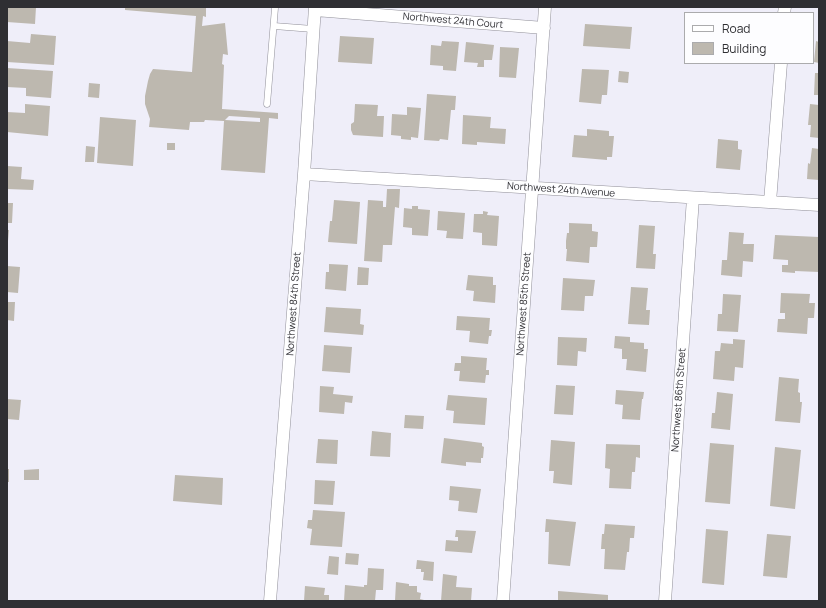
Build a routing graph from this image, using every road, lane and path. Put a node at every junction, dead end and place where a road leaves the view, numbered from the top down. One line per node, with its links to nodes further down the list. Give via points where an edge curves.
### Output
1 (545, 7): 5 (street, Northwest 85th Street)
2 (275, 8): 4 (lane)
3 (315, 8): 5 (street, Northwest 24th Court); 6 (street, Northwest 84th Street)
4 (274, 26): 6 (lane); 8 (lane)
5 (544, 28): 10 (street, Northwest 85th Street)
6 (313, 29): 9 (street, Northwest 84th Street)
7 (781, 64): 12 (street)
8 (267, 104)
9 (304, 174): 10 (street, Northwest 24th Avenue); 14 (street, Northwest 84th Street)
10 (533, 188): 11 (street, Northwest 24th Avenue); 15 (street, Northwest 85th Street)
11 (692, 198): 12 (street, Northwest 24th Avenue); 16 (street, Northwest 86th Street)
12 (770, 202): 13 (street, Northwest 24th Avenue)
13 (819, 205)
14 (270, 601)
15 (503, 601)
16 (665, 601)

